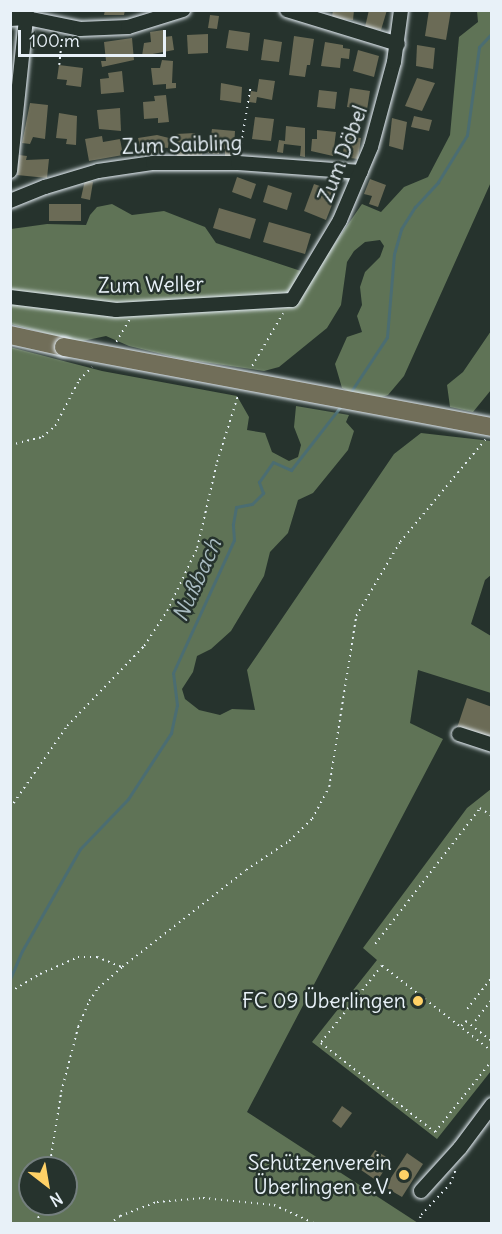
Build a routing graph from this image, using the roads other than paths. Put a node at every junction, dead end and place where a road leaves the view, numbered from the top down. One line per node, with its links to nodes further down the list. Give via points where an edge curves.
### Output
1 (183, 10): 4 (street, via 128,27 80,30)
2 (287, 10): 6 (street)
3 (401, 10): 6 (street, Zum Döbel)
4 (27, 14): 5 (street); 7 (street)
5 (10, 20)
6 (398, 44): 8 (street, Zum Döbel, via 384,104)
7 (10, 171)
8 (361, 172): 9 (street, Zum Saibling, via 238,163 153,163 98,171); 11 (street, Zum Döbel, via 340,220)
9 (10, 201)
10 (10, 297): 11 (street, Zum Weller, via 116,310)
11 (292, 300)
12 (10, 335): 13 (main road, bridge)
13 (492, 427)
14 (459, 734): 15 (street)
15 (492, 745)
16 (492, 1105): 17 (street)
17 (421, 1191)

